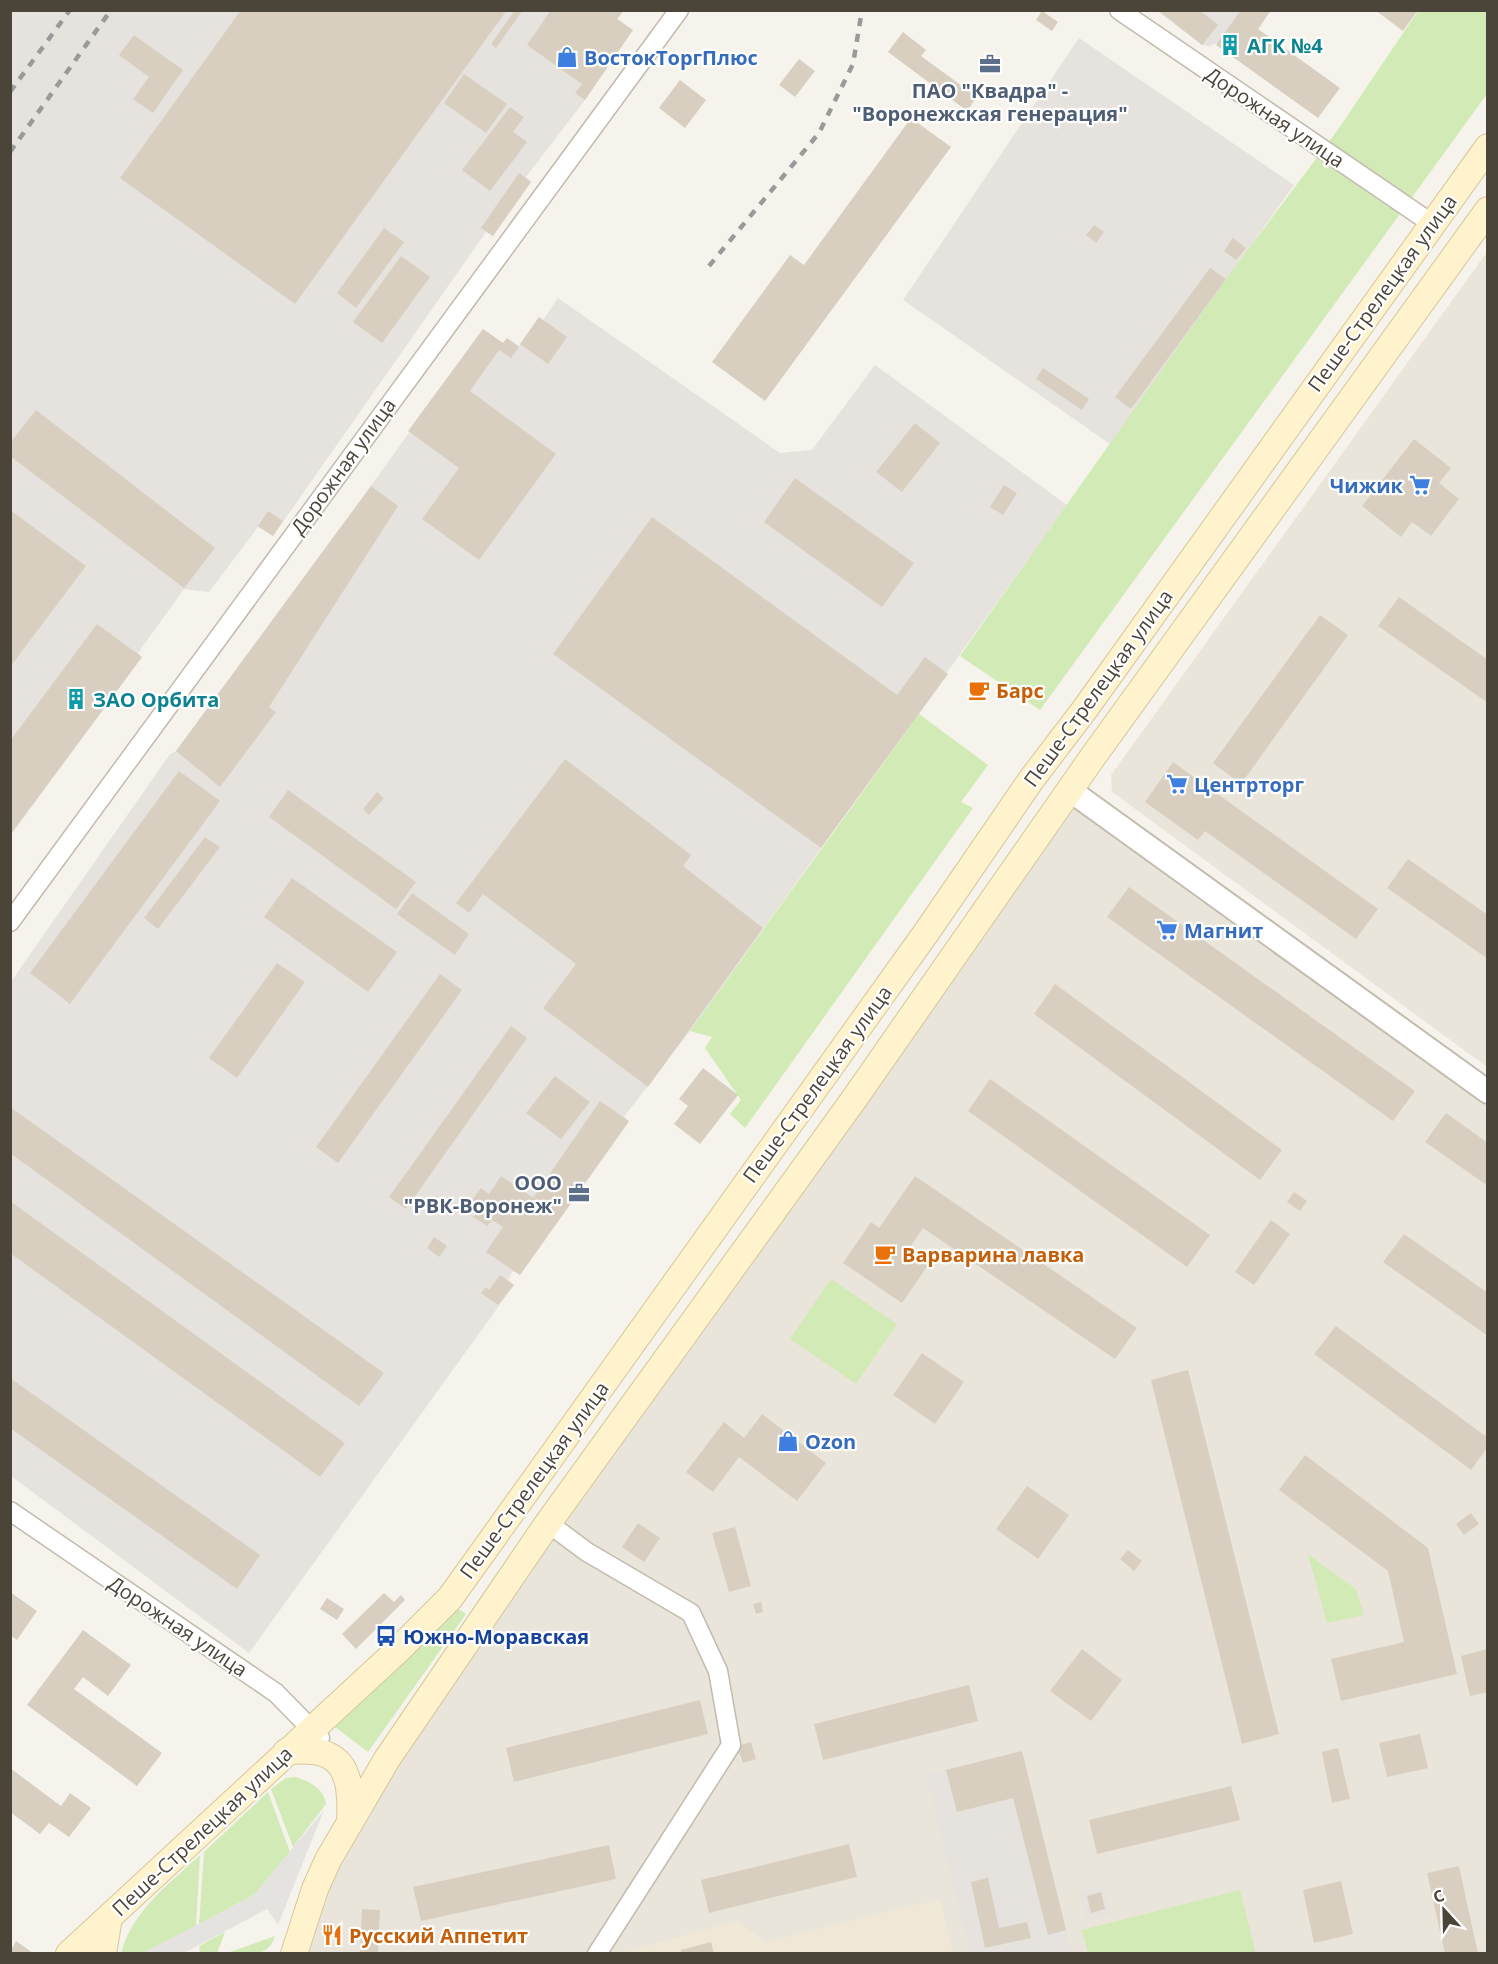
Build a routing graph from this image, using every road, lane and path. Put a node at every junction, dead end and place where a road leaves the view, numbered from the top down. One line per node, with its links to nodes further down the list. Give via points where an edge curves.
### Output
1 (679, 10): 7 (street, Дорожная улица)
2 (1119, 10): 5 (street, Дорожная улица)
3 (1488, 147): 5 (main road, Пеше-Стрелецкая улица)
4 (1488, 210): 6 (main road, Пеше-Стрелецкая улица)
5 (1431, 223): 11 (main road, Пеше-Стрелецкая улица, via 450,1598)
6 (1071, 791): 8 (street); 10 (main road, Пеше-Стрелецкая улица)
7 (10, 922)
8 (1488, 1092)
9 (10, 1511): 11 (street, Дорожная улица, via 276,1693)
10 (548, 1523): 14 (main road, Пеше-Стрелецкая улица, via 387,1759); 19 (street, via 587,1552 691,1613 718,1671 731,1745)
11 (313, 1729): 12 (main road, Пеше-Стрелецкая улица); 13 (street, Дорожная улица)
12 (286, 1752): 13 (main road, via 309,1749); 15 (main road, Пеше-Стрелецкая улица)
13 (330, 1756): 14 (main road, via 350,1783)
14 (350, 1824): 18 (main road, Пеше-Стрелецкая улица, via 315,1889)
15 (109, 1917): 16 (main road, Пеше-Стрелецкая улица); 17 (main road)
16 (69, 1953)
17 (103, 1953)
18 (294, 1953)
19 (597, 1953)

